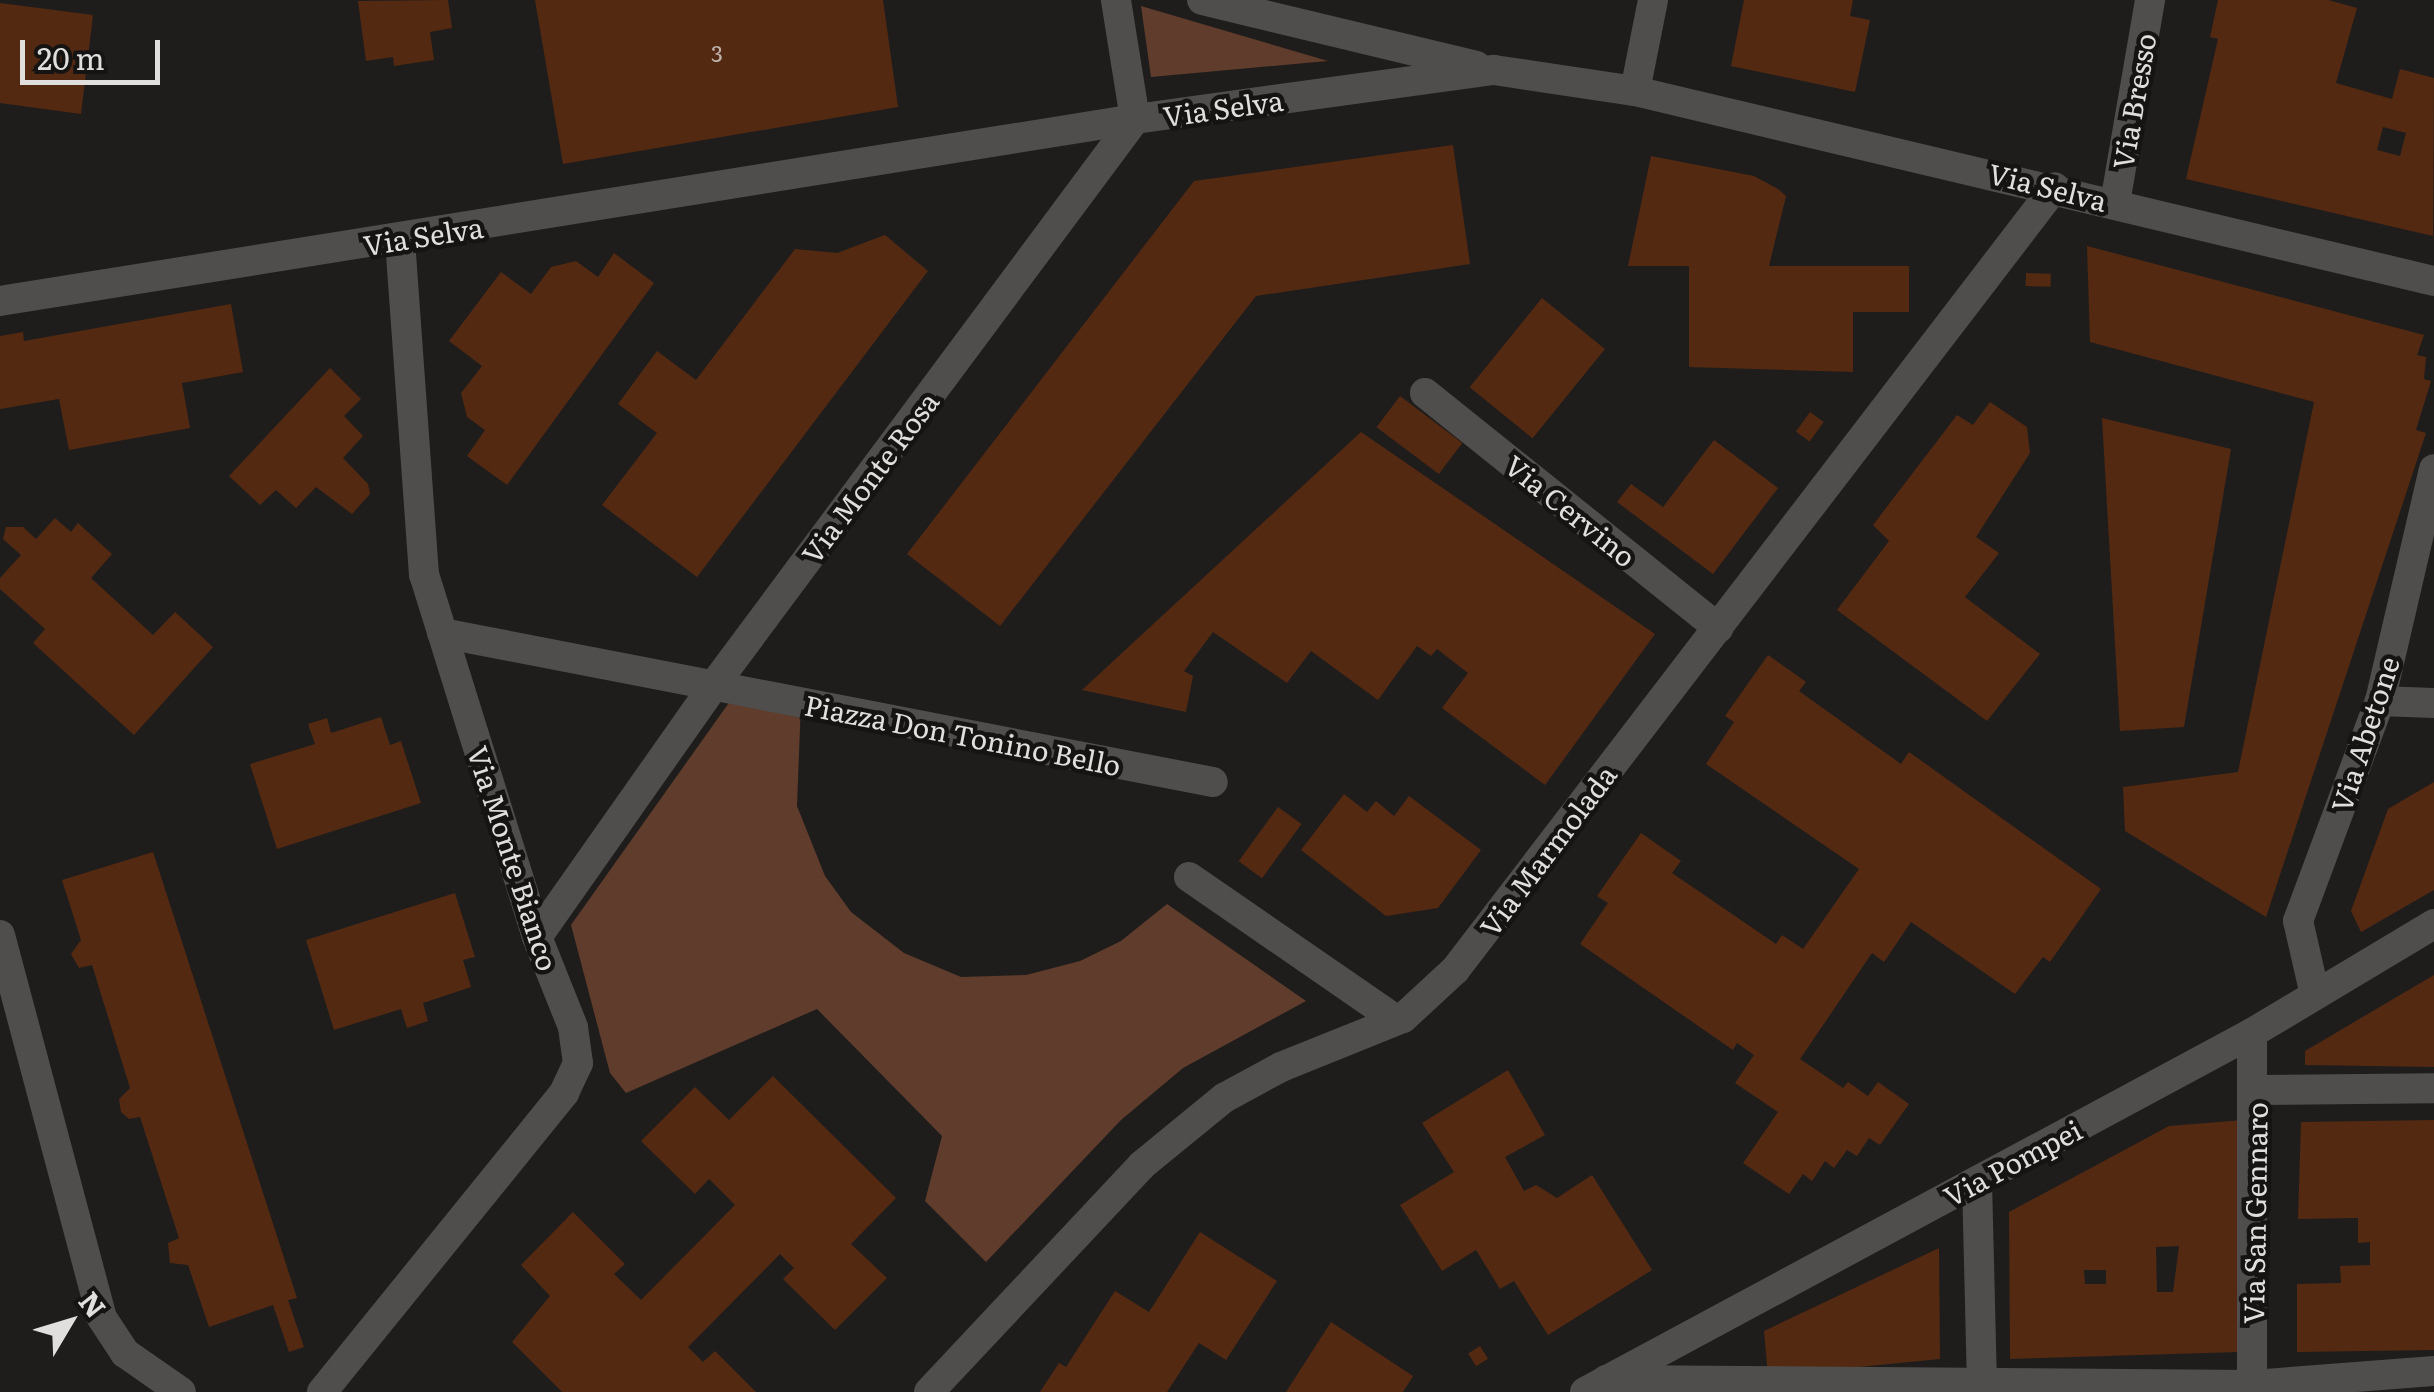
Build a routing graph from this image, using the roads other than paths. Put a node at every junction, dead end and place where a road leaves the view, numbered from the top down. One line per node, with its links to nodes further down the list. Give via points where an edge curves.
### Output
1 (1116, 0): 7 (street)
2 (1202, 0): 5 (street)
3 (1653, 0): 6 (street)
4 (2150, 0): 9 (street, Via Bresso)
5 (1494, 70): 6 (street, Via Selva); 7 (street, Via Selva)
6 (1635, 91): 8 (street, Via Selva)
7 (1135, 119): 10 (street, Via Selva); 17 (street, Via Monte Rosa)
8 (2054, 188): 9 (street, Via Selva); 15 (street, Via Marmolada)
9 (2115, 203): 11 (street, Via Selva)
10 (400, 239): 12 (street, Via Selva); 16 (street, Via Monte Bianco, via 424,575)
11 (2434, 281)
12 (0, 301)
13 (1425, 393): 15 (street, Via Cervino)
14 (2434, 469): 18 (street, Via Abetone)
15 (1718, 628): 26 (street, Via Marmolada, via 1456,970)
16 (442, 632): 17 (street, Piazza Don Tonino Bello); 24 (street, Via Monte Bianco)
17 (714, 685): 20 (street, Piazza Don Tonino Bello); 24 (street, Via Monte Rosa)
18 (2380, 701): 19 (street); 25 (street, Via Abetone, via 2298,922)
19 (2434, 704)
20 (1212, 782)
21 (1189, 877): 26 (street)
22 (2434, 924): 25 (street, Via Pompei)
23 (0, 936): 35 (street, via 102,1318 125,1353)
24 (537, 937): 36 (street, Via Monte Bianco, via 573,1027 578,1064 564,1093)
25 (2315, 996): 27 (street, Via Pompei)
26 (1396, 1020): 37 (street, Via Marmolada, via 1224,1098 1142,1166)
27 (2252, 1033): 29 (street, Via San Gennaro); 30 (street, Via Pompei)
28 (2434, 1088): 29 (street)
29 (2255, 1090): 34 (street, Via San Gennaro)
30 (1978, 1180): 32 (street, Via Pompei); 33 (street)
31 (2434, 1372): 34 (street)
32 (1594, 1386): 33 (street)
33 (1982, 1388): 34 (street)
34 (2252, 1388)
35 (181, 1392)
36 (322, 1392)
37 (930, 1392)

